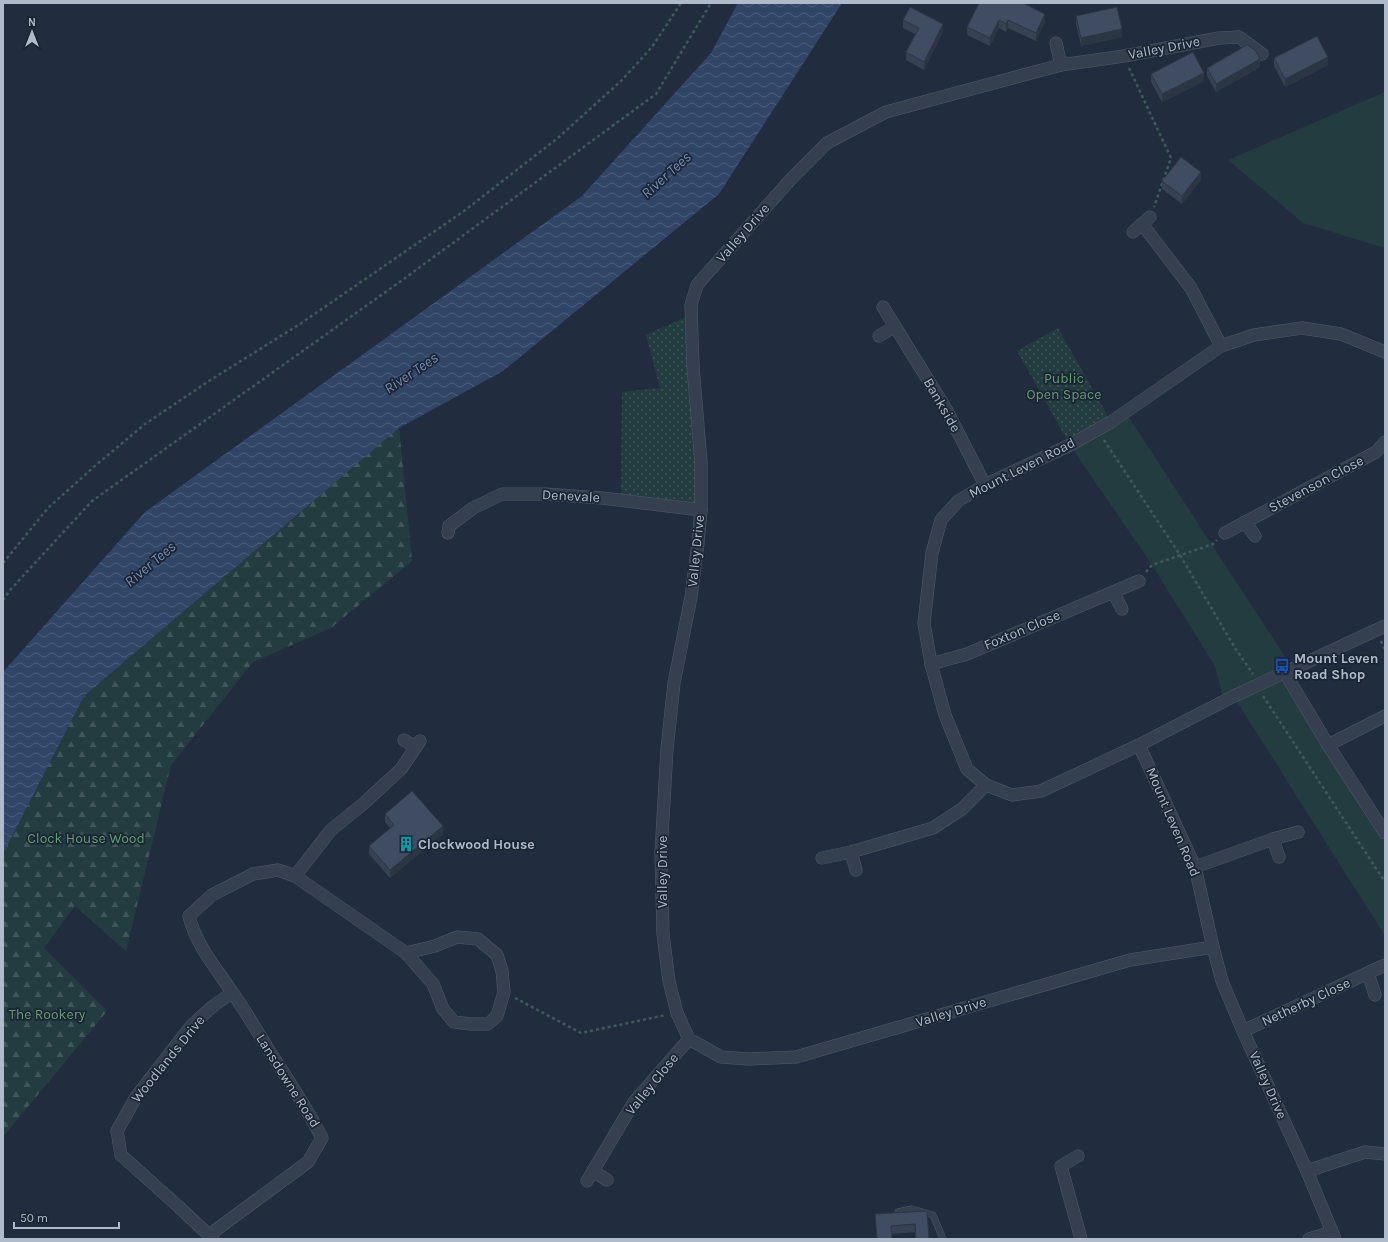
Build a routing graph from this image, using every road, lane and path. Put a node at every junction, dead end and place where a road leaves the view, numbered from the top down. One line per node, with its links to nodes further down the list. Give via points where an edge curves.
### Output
1 (681, 3): 22 (path, via 652,47 621,81 559,137 464,211 300,324 145,424 48,508)
2 (711, 3): 25 (path, via 656,94 401,281 92,501)
3 (1056, 43): 6 (street)
4 (1262, 54): 5 (street, Valley Drive, via 1239,37 1219,38)
5 (1124, 56): 6 (street, Valley Drive); 7 (path, via 1171,158)
6 (1061, 65): 16 (street, Valley Drive, via 886,112 827,144 786,184 697,285 691,305 701,462)
7 (1142, 224): 11 (street, via 1191,288)
8 (883, 307): 9 (street, Bankside)
9 (894, 327): 10 (street); 15 (street, Bankside, via 946,409)
10 (879, 336)
11 (1221, 346): 12 (street, Mount Leven Road, via 1254,334 1302,328 1341,334); 13 (street, Mount Leven Road, via 1126,413)
12 (1385, 352)
13 (1098, 429): 15 (street, Mount Leven Road); 21 (path)
14 (1385, 442): 17 (street, Stevenson Close, via 1376,452)
15 (985, 485): 28 (street, Mount Leven Road, via 958,501 941,520 932,553 924,623)
16 (701, 510): 18 (street, Denevale, via 602,498 502,494 473,508); 53 (street, Valley Drive, via 691,597 674,683 661,854 663,934 669,981)
17 (1245, 522): 19 (street, Stevenson Close); 20 (street)
18 (452, 532)
19 (1225, 533): 21 (path, via 1213,544)
20 (1255, 536)
21 (1180, 555): 23 (path, via 1152,565); 30 (path)
22 (3, 563)
23 (1139, 581): 24 (street, Foxton Close)
24 (1113, 592): 26 (street); 28 (street, Foxton Close, via 967,654)
25 (3, 600)
26 (1122, 609)
27 (1385, 626): 29 (street, Mount Leven Road)
28 (931, 664): 35 (street, Mount Leven Road, via 945,715 967,769)
29 (1284, 673): 30 (street, Mount Leven Road); 34 (street)
30 (1258, 685): 33 (street, Mount Leven Road); 45 (path, via 1264,698)
31 (1385, 716): 34 (street)
32 (404, 740): 44 (street, via 418,744 401,769 330,830)
33 (1139, 745): 35 (street, Mount Leven Road, via 1041,791 1012,796); 42 (street, Mount Leven Road)
34 (1328, 745): 37 (street)
35 (986, 785): 39 (street, via 962,809 933,828)
36 (1298, 832): 38 (street)
37 (1385, 833)
38 (1274, 839): 40 (street); 42 (street)
39 (851, 852): 41 (street); 43 (street)
40 (1279, 857)
41 (822, 858)
42 (1195, 867): 46 (street, Mount Leven Road)
43 (856, 870)
44 (295, 876): 47 (street); 51 (street, Lansdowne Road, via 278,870 253,874 212,895 189,916 192,928 212,965)
45 (1385, 882)
46 (1213, 947): 54 (street, Valley Drive, via 1222,981); 55 (street, Valley Drive, via 1130,960 796,1057 721,1057)
47 (406, 953): 50 (street, via 457,938 478,939 497,955); 50 (street, via 432,984 443,1009 454,1022 488,1024 497,1016)
48 (1385, 965): 49 (street, Netherby Close)
49 (1368, 973): 52 (street, Netherby Close); 54 (street, Netherby Close)
50 (504, 992): 53 (path, via 581,1033)
51 (232, 993): 62 (street, Lansdowne Road, via 322,1138 308,1162); 62 (street, Woodlands Drive, via 191,1026 136,1097 117,1131 121,1155)
52 (1375, 994)
53 (677, 1013): 55 (street, Valley Drive)
54 (1243, 1031): 58 (street, Valley Drive)
55 (689, 1039): 59 (street, Valley Close, via 634,1102 590,1176)
56 (1385, 1154): 58 (street, via 1365,1152)
57 (1078, 1156): 64 (street, via 1061,1166)
58 (1307, 1171): 61 (street, Valley Drive)
59 (607, 1180)
60 (898, 1212): 63 (lane, via 912,1210 933,1215)
61 (1333, 1235): 65 (street)
62 (211, 1237)
63 (943, 1239)
64 (1081, 1239)
65 (1309, 1239)

